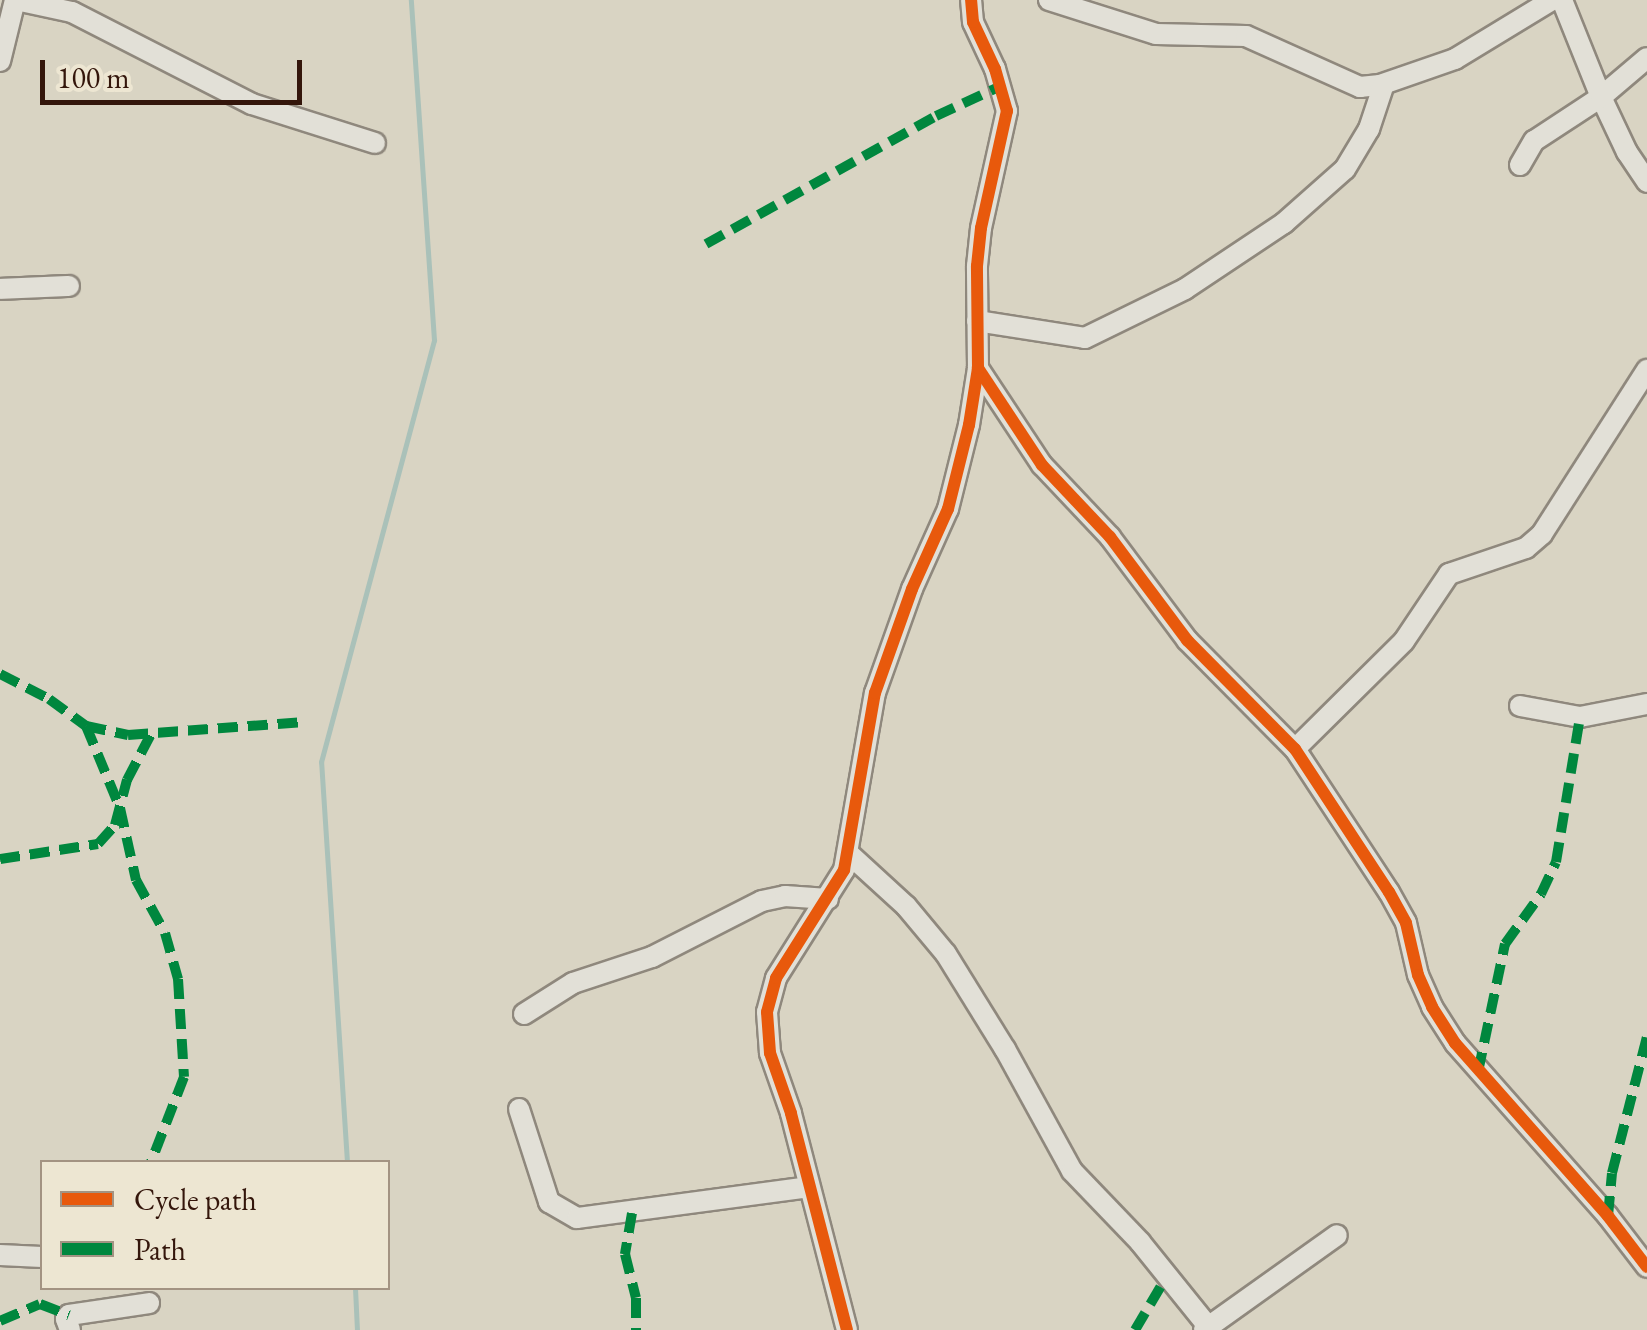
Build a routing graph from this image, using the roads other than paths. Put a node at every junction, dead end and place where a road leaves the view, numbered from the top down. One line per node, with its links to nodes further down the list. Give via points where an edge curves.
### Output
1 (16, 0): 6 (street); 8 (street)
2 (972, 0): 16 (street, via 973,22 1007,111 981,228)
3 (1049, 0): 9 (street, via 1156,34 1246,36 1347,84)
4 (1552, 0): 9 (street, via 1455,59)
5 (1562, 0): 10 (street)
6 (82, 6): 11 (street, via 252,104)
7 (1647, 58): 10 (street)
8 (0, 61)
9 (1384, 84): 16 (street, via 1364,140 1345,168 1284,222 1185,289 1085,338)
10 (1600, 97): 12 (street, via 1534,141); 13 (street)
11 (376, 143)
12 (1520, 164)
13 (1647, 182)
14 (69, 286): 15 (street)
15 (0, 290)
16 (977, 321): 17 (street)
17 (978, 368): 21 (street, via 1042,465 1110,537 1188,640); 22 (street, via 948,510 874,693)
18 (1647, 370): 21 (street, via 1542,534 1526,548 1449,574 1404,641)
19 (1647, 704): 20 (street, via 1580,717)
20 (1520, 706)
21 (1295, 749): 30 (street, via 1406,922 1418,976 1455,1044)
22 (848, 853): 23 (street); 32 (street, via 946,954 1072,1171 1140,1242)
23 (828, 898): 24 (street, via 762,901 652,957 573,983); 26 (street, via 776,978 766,1012 770,1053)
24 (524, 1014)
25 (519, 1109): 26 (street, via 550,1202 577,1218)
26 (809, 1187): 34 (street)
27 (1337, 1236): 32 (street)
28 (0, 1255): 29 (street)
29 (40, 1257)
30 (1647, 1267)
31 (149, 1302): 33 (street, via 69,1316)
32 (1207, 1329)
33 (70, 1330)
34 (847, 1330)

